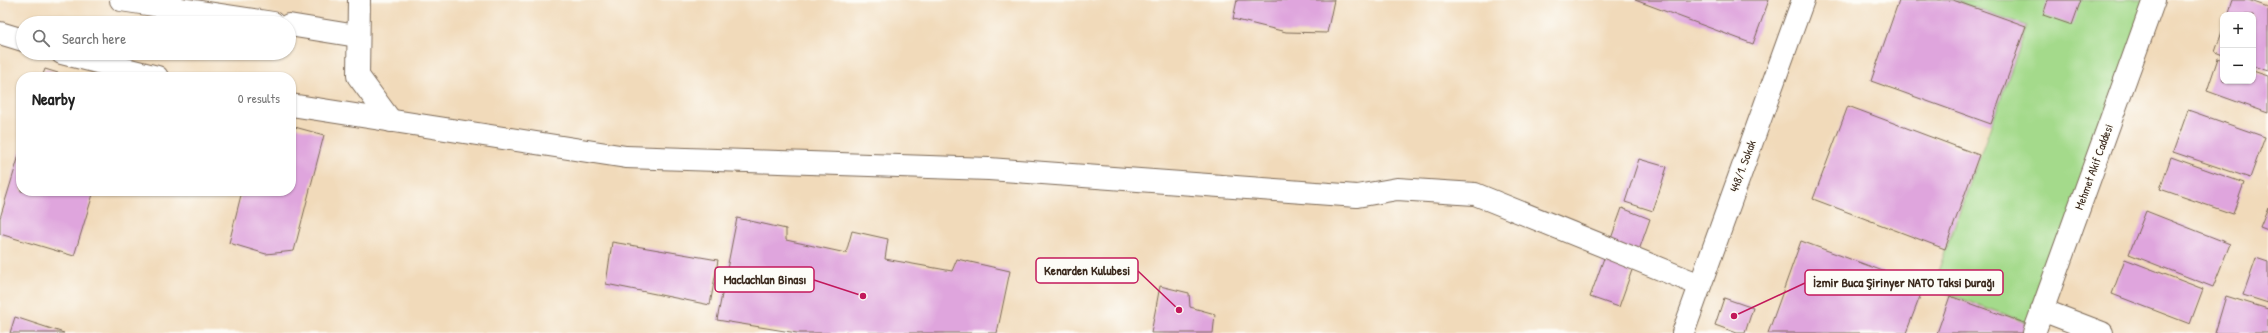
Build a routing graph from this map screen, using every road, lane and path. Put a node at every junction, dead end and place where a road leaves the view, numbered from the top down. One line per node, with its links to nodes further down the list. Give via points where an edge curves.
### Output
1 (121, 0): 5 (street)
2 (359, 0): 8 (street)
3 (1803, 0): 14 (street, 448/1. Sokak)
4 (2154, 0): 15 (street, Mehmet Akif Caddesi)
5 (227, 16)
6 (296, 26): 8 (street)
7 (0, 33): 9 (street)
8 (357, 36): 13 (street, via 358,76)
9 (16, 38)
10 (90, 60): 11 (street)
11 (137, 72)
12 (296, 106): 13 (street)
13 (390, 121): 14 (street, via 626,157 989,169 1357,196 1397,189 1476,194)
14 (1700, 285): 16 (street, 448/1. Sokak)
15 (2042, 310): 17 (street, Mehmet Akif Caddesi); 18 (street)
16 (1683, 333)
17 (2034, 333)
18 (2102, 333)

